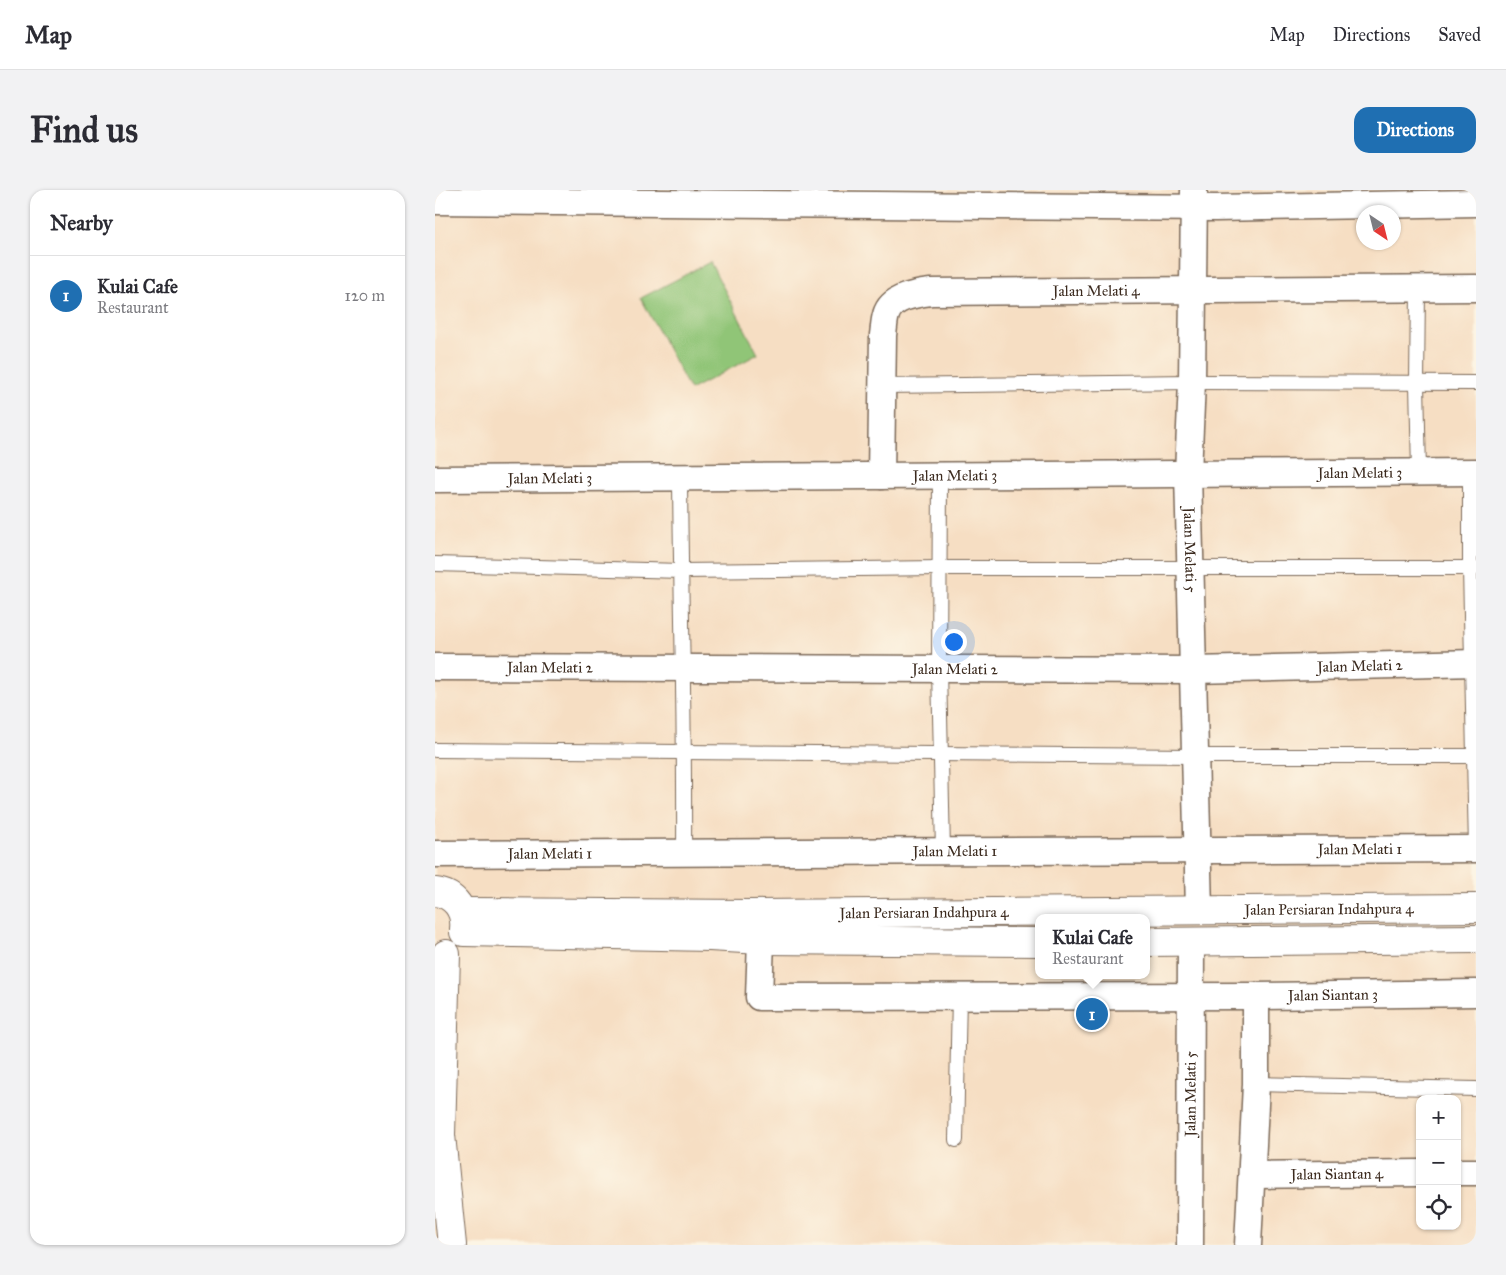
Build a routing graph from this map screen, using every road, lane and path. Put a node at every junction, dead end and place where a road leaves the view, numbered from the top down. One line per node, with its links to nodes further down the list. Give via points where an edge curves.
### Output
1 (658, 197): 3 (street); 5 (street)
2 (1433, 197): 4 (street); 6 (street)
3 (893, 198): 4 (street)
4 (1194, 199): 9 (street, Jalan Melati 5)
5 (435, 201)
6 (1476, 203)
7 (1476, 288): 8 (street, Jalan Melati 4)
8 (1418, 289): 9 (street, Jalan Melati 4); 11 (lane)
9 (1193, 291): 10 (street, Jalan Melati 5); 13 (street, Jalan Melati 4, via 912,294 897,300 886,313)
10 (1192, 382): 11 (lane); 13 (lane); 16 (street, Jalan Melati 5)
11 (1417, 384): 12 (lane); 14 (lane)
12 (1476, 384)
13 (883, 386): 17 (street, Jalan Melati 4)
14 (1419, 472): 15 (street, Jalan Melati 3); 16 (street, Jalan Melati 3)
15 (1473, 472): 24 (lane)
16 (1189, 473): 18 (street, Jalan Melati 3); 23 (street, Jalan Melati 5)
17 (881, 476): 18 (street, Jalan Melati 3); 19 (street, Jalan Melati 3)
18 (940, 476): 22 (lane)
19 (680, 478): 20 (street, Jalan Melati 3); 25 (lane)
20 (435, 479)
21 (435, 564): 25 (lane)
22 (941, 568): 23 (lane); 25 (lane); 29 (lane)
23 (1191, 568): 24 (lane); 30 (street, Jalan Melati 5)
24 (1473, 568): 26 (lane)
25 (681, 571): 28 (lane)
26 (1474, 663): 30 (street, Jalan Melati 2); 35 (lane)
27 (435, 667): 28 (street, Jalan Melati 2)
28 (682, 668): 29 (street, Jalan Melati 2); 32 (lane)
29 (939, 669): 30 (street, Jalan Melati 2); 33 (lane)
30 (1194, 670): 34 (street, Jalan Melati 5)
31 (435, 750): 32 (lane)
32 (685, 751): 33 (lane); 39 (lane)
33 (941, 754): 34 (lane); 38 (lane)
34 (1196, 756): 35 (lane); 36 (street, Jalan Melati 5)
35 (1475, 756): 37 (lane)
36 (1198, 849): 37 (street, Jalan Melati 1); 38 (street, Jalan Melati 1); 43 (street, Jalan Melati 5)
37 (1476, 849)
38 (943, 851): 39 (street, Jalan Melati 1)
39 (683, 853): 40 (street, Jalan Melati 1)
40 (435, 854)
41 (435, 892): 44 (main road, via 449,896 457,903)
42 (1476, 908): 43 (main road, Jalan Persiaran Indahpura 4)
43 (1199, 910): 44 (main road, Jalan Persiaran Indahpura 4, via 752,914)
44 (463, 922): 46 (main road, Jalan Persiaran Indahpura 4); 50 (main road, via 459,942 452,950)
45 (1476, 939): 49 (main road, Jalan Persiaran Indahpura 4)
46 (761, 940): 47 (main road, Jalan Persiaran Indahpura 4); 52 (street, Jalan Siantan 3, via 759,997)
47 (1035, 942)
48 (1150, 942): 49 (main road, Jalan Persiaran Indahpura 4)
49 (1191, 942): 53 (street, Jalan Melati 5)
50 (440, 955): 62 (main road)
51 (1476, 994): 54 (street, Jalan Siantan 3)
52 (959, 996): 53 (street, Jalan Siantan 3); 57 (lane)
53 (1191, 996): 54 (street, Jalan Siantan 3); 64 (street, Jalan Melati 5)
54 (1256, 996): 55 (street)
55 (1256, 1084): 56 (lane); 61 (street)
56 (1476, 1089)
57 (956, 1140)
58 (1461, 1172): 59 (street)
59 (1476, 1172)
60 (1416, 1173): 61 (street, Jalan Siantan 4)
61 (1253, 1175): 65 (street)
62 (440, 1179): 63 (main road)
63 (452, 1245)
64 (1190, 1245)
65 (1248, 1245)

